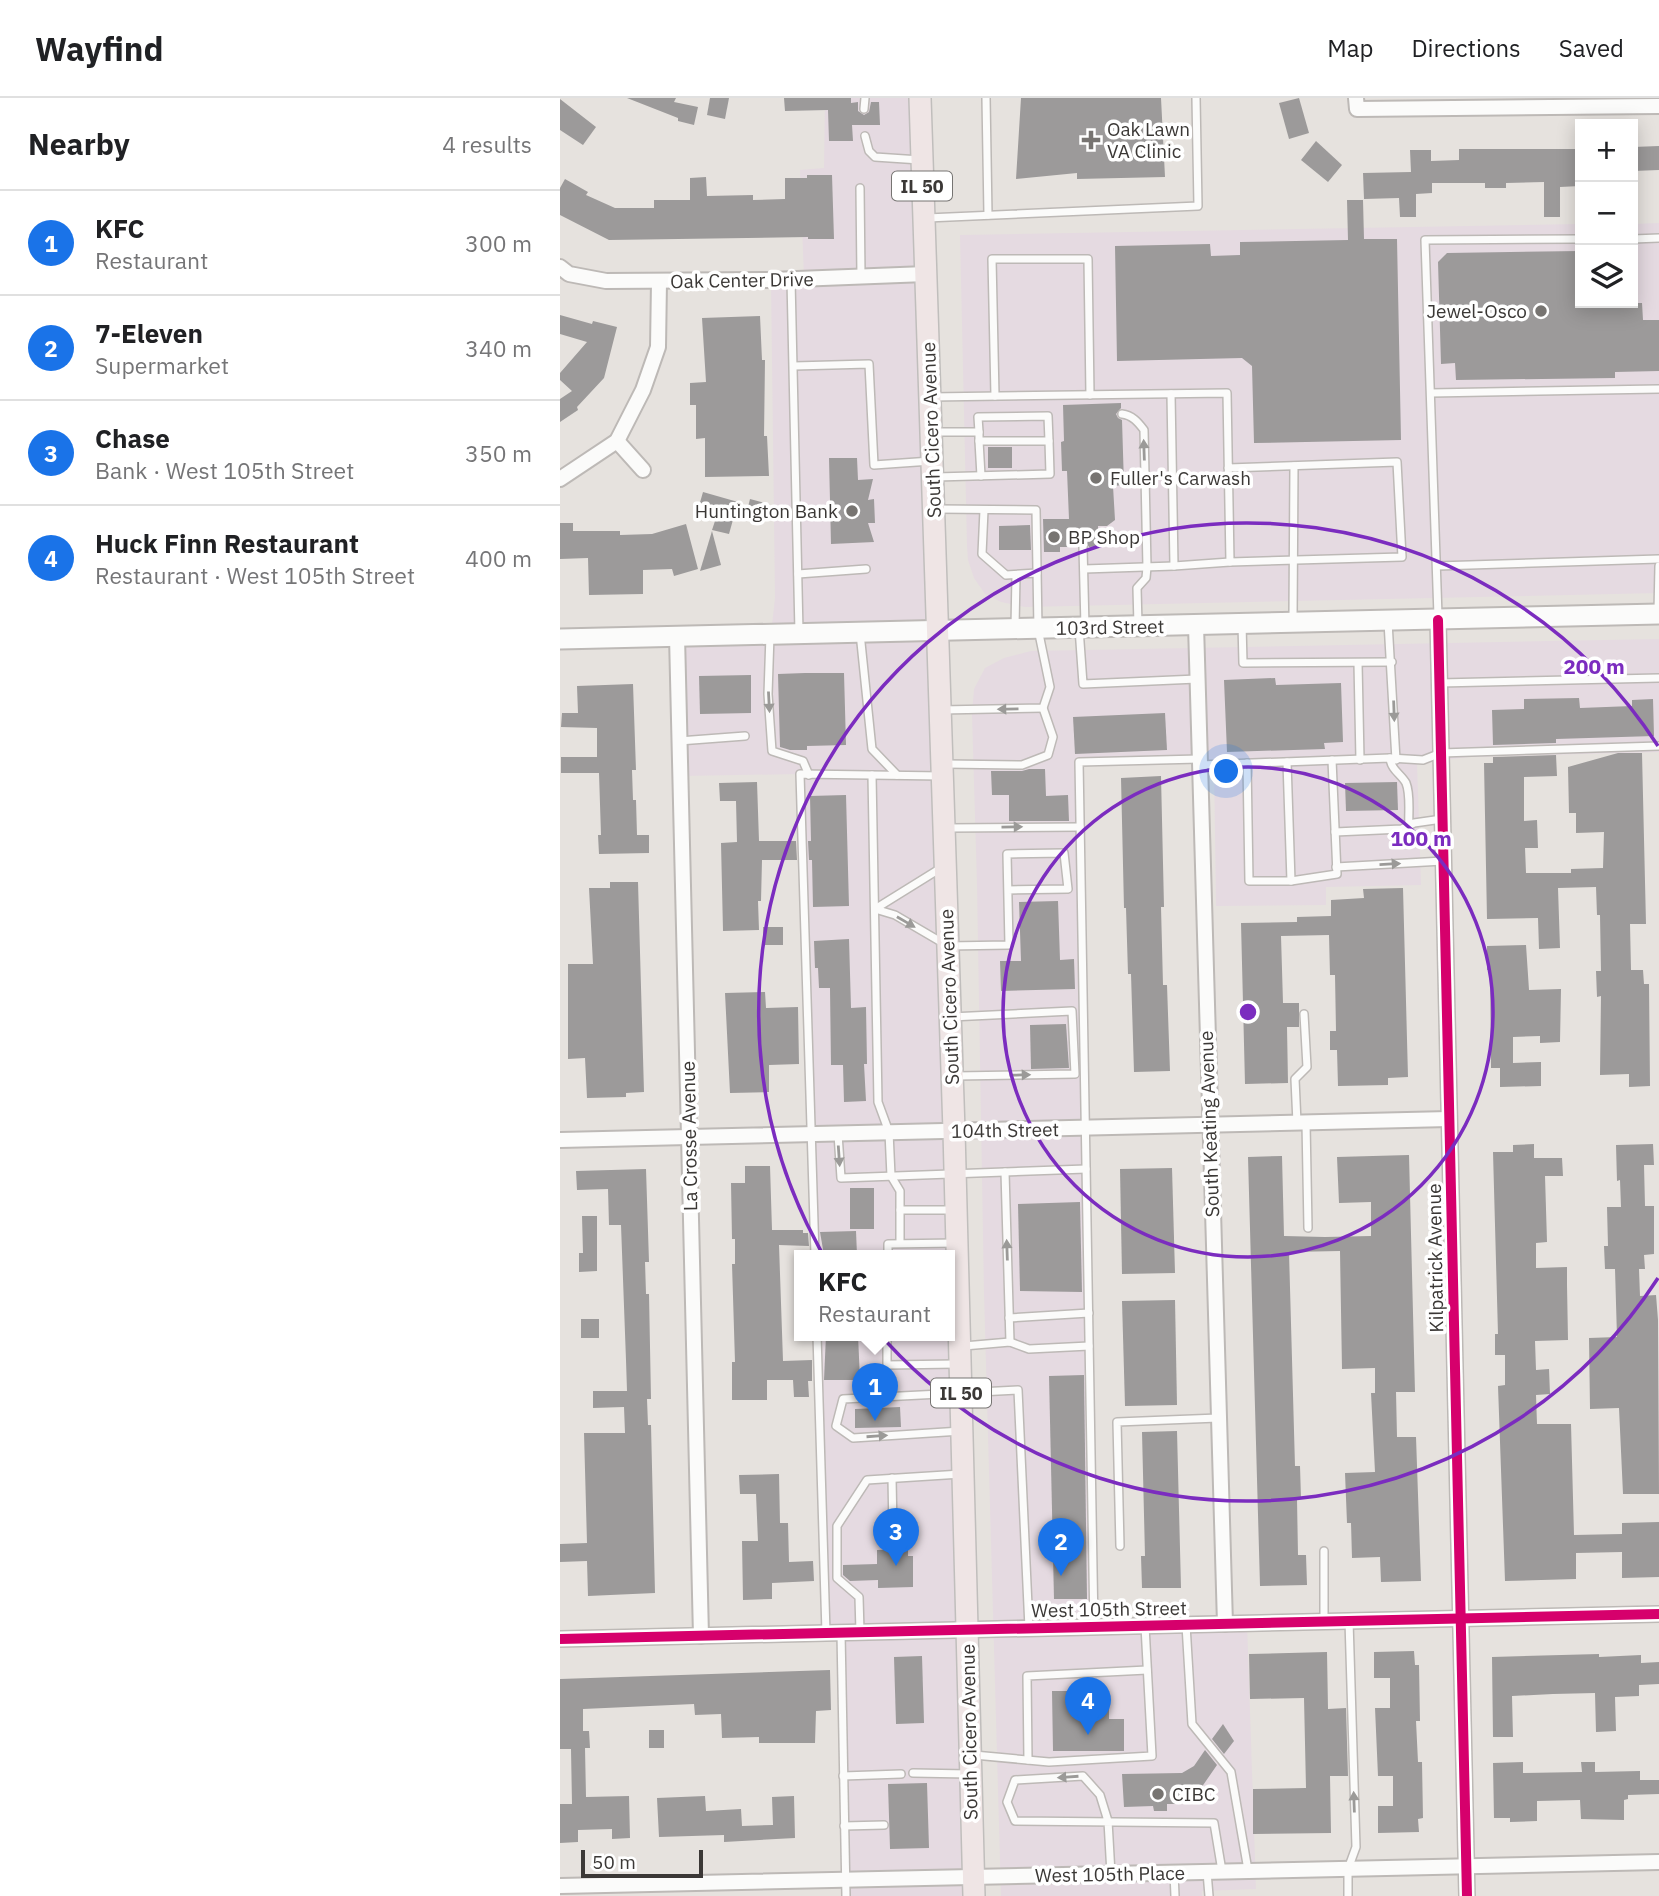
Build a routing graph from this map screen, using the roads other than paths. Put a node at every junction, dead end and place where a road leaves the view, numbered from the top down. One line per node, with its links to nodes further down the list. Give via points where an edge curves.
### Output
1 (865, 98): 7 (lane)
2 (920, 98): 9 (main road, South Cicero Avenue / IL 50)
3 (986, 98): 11 (lane)
4 (1196, 98): 11 (lane, via 1198,206)
5 (1356, 104): 6 (street)
6 (1659, 106)
7 (864, 109)
8 (865, 136): 9 (lane, via 875,157)
9 (922, 160): 12 (main road, South Cicero Avenue / IL 50)
10 (860, 188): 18 (lane)
11 (988, 215): 12 (lane)
12 (923, 218): 17 (main road, South Cicero Avenue / IL 50)
13 (1659, 238): 15 (lane)
14 (1575, 239): 23 (lane, via 1425,240)
15 (1638, 239)
16 (560, 267): 20 (street, Oak Center Drive, via 569,274 606,281)
17 (926, 274): 18 (street, Oak Center Drive); 27 (main road, South Cicero Avenue / IL 50)
18 (861, 277): 19 (street, Oak Center Drive)
19 (791, 279): 20 (street, Oak Center Drive); 21 (lane)
20 (659, 282): 31 (street, via 658,347)
21 (794, 366): 36 (lane, via 869,364 874,465); 53 (lane)
22 (1659, 389): 23 (lane)
23 (1432, 393): 46 (lane)
24 (1171, 394): 25 (lane); 35 (lane, via 1227,393); 47 (lane)
25 (1090, 395): 26 (lane); 26 (lane, via 1088,259 992,259)
26 (995, 396): 27 (lane)
27 (930, 397): 29 (main road, South Cicero Avenue / IL 50)
28 (1122, 414): 49 (lane, one-way to 28, via 1144,430 1128,414)
29 (931, 432): 30 (lane); 36 (main road, South Cicero Avenue / IL 50)
30 (979, 432): 32 (lane); 33 (lane, via 978,416 1048,416)
31 (617, 441): 37 (street); 39 (street)
32 (979, 441): 33 (lane); 38 (lane)
33 (1049, 441): 38 (lane, via 1050,474)
34 (1294, 466): 35 (lane); 44 (lane); 44 (lane, via 1397,462 1402,557)
35 (1228, 468): 45 (lane)
36 (932, 469): 38 (lane); 40 (main road, South Cicero Avenue / IL 50)
37 (643, 470)
38 (981, 475)
39 (560, 479)
40 (933, 508): 41 (lane); 65 (main road, South Cicero Avenue / IL 50)
41 (984, 510): 52 (lane, via 1036,510); 54 (lane, via 982,554 1006,575)
42 (1083, 547): 51 (lane)
43 (1659, 559): 46 (lane)
44 (1294, 561): 45 (lane); 58 (lane)
45 (1230, 562): 47 (lane)
46 (1437, 565): 56 (lane)
47 (1174, 566): 49 (lane)
48 (1659, 566): 55 (lane)
49 (1147, 567): 51 (lane); 61 (lane, via 1146,578 1137,588)
50 (866, 569): 53 (lane)
51 (1084, 569): 62 (lane)
52 (1037, 573): 54 (lane); 64 (lane)
53 (798, 574): 68 (lane)
54 (1016, 575): 63 (lane)
55 (1658, 614): 56 (main road, 103rd Street)
56 (1438, 620): 57 (main road, 103rd Street); 75 (street, Kilpatrick Avenue)
57 (1388, 621): 58 (main road, 103rd Street); 71 (lane)
58 (1293, 623): 59 (main road, 103rd Street)
59 (1242, 624): 60 (main road, 103rd Street); 72 (lane, via 1243,663)
60 (1196, 625): 61 (main road, 103rd Street); 74 (street, South Keating Avenue)
61 (1139, 626): 62 (main road, 103rd Street)
62 (1082, 628): 64 (main road, 103rd Street); 74 (lane, via 1083,684)
63 (1015, 629): 64 (main road, 103rd Street); 65 (main road, 103rd Street)
64 (1038, 629): 76 (lane, via 1050,687)
65 (937, 631): 66 (main road, 103rd Street); 77 (main road, South Cicero Avenue / IL 50)
66 (860, 632): 68 (main road, 103rd Street); 91 (lane, via 872,749)
67 (771, 634): 68 (main road, 103rd Street); 69 (main road, 103rd Street); 89 (lane, one-way to 89, via 768,694 772,751 803,761)
68 (799, 634)
69 (677, 636): 70 (main road, 103rd Street); 79 (street, La Crosse Avenue)
70 (560, 639)
71 (1392, 662): 72 (lane); 82 (lane, one-way to 82)
72 (1358, 663): 84 (lane)
73 (1659, 678): 75 (lane)
74 (1197, 679): 85 (street, South Keating Avenue)
75 (1439, 683): 81 (street, Kilpatrick Avenue)
76 (1043, 708): 77 (lane, one-way to 77); 88 (lane, via 1053,737 1048,755 1022,765)
77 (940, 710): 88 (main road, South Cicero Avenue / IL 50)
78 (745, 736): 79 (lane)
79 (679, 741): 117 (street, La Crosse Avenue)
80 (1659, 746): 81 (lane)
81 (1441, 753): 82 (lane, via 1423,760); 92 (street, Kilpatrick Avenue)
82 (1393, 759): 84 (lane); 93 (lane, via 1391,765 1407,789)
83 (1332, 760): 84 (lane); 86 (lane); 96 (lane)
84 (1360, 760)
85 (1199, 762): 87 (lane); 94 (lane, via 1079,762); 111 (street, South Keating Avenue)
86 (1287, 762): 87 (lane); 100 (lane)
87 (1247, 763): 100 (lane, via 1249,881)
88 (942, 770): 91 (lane); 95 (main road, South Cicero Avenue / IL 50)
89 (809, 775): 90 (lane); 116 (lane, via 800,774)
90 (872, 775): 91 (lane); 104 (lane)
91 (898, 775)
92 (1442, 819): 93 (lane); 97 (street, Kilpatrick Avenue)
93 (1409, 826): 96 (lane)
94 (1080, 827): 95 (lane, one-way to 94); 101 (lane)
95 (944, 828): 98 (main road, South Cicero Avenue / IL 50)
96 (1335, 832): 99 (lane)
97 (1443, 861): 99 (lane, one-way to 97); 109 (street, Kilpatrick Avenue)
98 (945, 865): 104 (lane); 105 (main road, South Cicero Avenue / IL 50)
99 (1336, 867): 100 (lane, via 1336,874)
100 (1291, 881)
101 (1082, 889): 103 (lane); 112 (lane)
102 (1008, 890): 103 (lane); 103 (lane, via 1007,854 1064,853); 105 (lane, via 1009,945)
103 (1068, 890)
104 (875, 909): 105 (lane, one-way to 105, via 895,915); 114 (lane, via 878,1102)
105 (948, 946): 107 (main road, South Cicero Avenue / IL 50)
106 (1304, 1014): 110 (lane, via 1307,1067 1295,1079)
107 (950, 1017): 108 (main road, South Cicero Avenue / IL 50); 108 (lane, one-way to 107, via 1075,1074 1072,1011)
108 (952, 1076): 113 (main road, South Cicero Avenue / IL 50)
109 (1449, 1119): 110 (street, 104th Street); 146 (street, Kilpatrick Avenue)
110 (1302, 1123): 111 (street, 104th Street); 125 (lane)
111 (1209, 1125): 112 (street, 104th Street); 138 (street, South Keating Avenue)
112 (1086, 1128): 113 (street, 104th Street); 119 (lane)
113 (954, 1131): 114 (street, 104th Street); 121 (main road, South Cicero Avenue / IL 50)
114 (889, 1132): 115 (street, 104th Street); 122 (lane)
115 (838, 1133): 116 (street, 104th Street); 122 (lane, one-way to 122, via 841,1178)
116 (811, 1134): 117 (street, 104th Street); 128 (lane)
117 (689, 1137): 118 (street, 104th Street); 157 (street, La Crosse Avenue)
118 (560, 1140)
119 (1086, 1169): 120 (lane); 130 (lane)
120 (1005, 1172): 121 (lane); 131 (lane, one-way to 120)
121 (955, 1173): 122 (lane); 124 (main road, South Cicero Avenue / IL 50)
122 (891, 1176): 123 (lane, via 900,1191)
123 (900, 1210): 124 (lane); 126 (lane)
124 (956, 1210): 127 (main road, South Cicero Avenue / IL 50)
125 (1308, 1228)
126 (900, 1243): 127 (lane); 129 (lane, via 888,1244)
127 (957, 1243): 136 (main road, South Cicero Avenue / IL 50)
128 (815, 1250)
129 (888, 1250)
130 (1089, 1314): 131 (lane); 135 (lane)
131 (1009, 1318): 134 (lane)
132 (817, 1341): 156 (lane)
133 (887, 1341): 136 (lane, via 887,1365)
134 (1010, 1342): 135 (lane, via 1029,1349); 136 (lane)
135 (1090, 1346): 152 (lane)
136 (960, 1355): 137 (main road, South Cicero Avenue / IL 50)
137 (961, 1393): 139 (main road, South Cicero Avenue / IL 50); 139 (lane, one-way to 139, via 843,1399 836,1426 853,1438); 153 (lane, via 1018,1390)
138 (1218, 1418): 143 (lane, via 1117,1422); 149 (street, South Keating Avenue)
139 (962, 1431): 140 (main road, South Cicero Avenue / IL 50)
140 (963, 1474): 141 (lane); 154 (main road, South Cicero Avenue / IL 50)
141 (891, 1478): 142 (lane); 155 (lane, via 867,1479 837,1526 837,1578 859,1597)
142 (893, 1530)
143 (1120, 1546)
144 (1324, 1551): 148 (lane)
145 (1659, 1614): 146 (street, West 105th Street)
146 (1461, 1619): 147 (street, West 105th Street); 169 (street, Kilpatrick Avenue)
147 (1349, 1621): 148 (street, West 105th Street); 170 (lane, one-way to 147, via 1356,1847)
148 (1324, 1622): 149 (street, West 105th Street)
149 (1225, 1624): 150 (street, West 105th Street)
150 (1186, 1625): 151 (street, West 105th Street); 171 (lane, via 1192,1724 1231,1772)
151 (1145, 1626): 152 (street, West 105th Street); 159 (lane)
152 (1094, 1627): 153 (street, West 105th Street)
153 (1029, 1628): 154 (street, West 105th Street)
154 (967, 1630): 155 (street, West 105th Street); 161 (main road, South Cicero Avenue / IL 50)
155 (860, 1632): 156 (street, West 105th Street)
156 (833, 1633): 157 (street, West 105th Street); 164 (lane)
157 (701, 1636): 158 (street, West 105th Street)
158 (560, 1639)
159 (1147, 1670): 160 (lane, via 1027,1676); 160 (lane, via 1152,1756)
160 (1028, 1760): 161 (lane)
161 (970, 1764): 162 (lane); 177 (main road, South Cicero Avenue / IL 50)
162 (913, 1773)
163 (901, 1774): 164 (lane)
164 (844, 1776): 167 (lane)
165 (1108, 1821): 165 (lane, one-way to 165, via 1100,1795 1083,1776 1015,1780 1007,1802 1015,1821); 173 (lane, via 1214,1823); 174 (lane)
166 (884, 1825): 167 (lane)
167 (844, 1826): 175 (lane)
168 (1659, 1862): 169 (street, West 105th Place)
169 (1466, 1866): 170 (street, West 105th Place); 182 (street, Kilpatrick Avenue)
170 (1348, 1869): 171 (street, West 105th Place); 181 (lane)
171 (1248, 1871): 173 (street, West 105th Place)
172 (1174, 1872): 173 (street, West 105th Place); 174 (street, West 105th Place); 179 (lane)
173 (1215, 1872): 180 (lane)
174 (1111, 1874): 177 (street, West 105th Place)
175 (845, 1880): 176 (street, West 105th Place); 177 (street, West 105th Place); 178 (lane)
176 (560, 1886)
177 (973, 1886)
178 (846, 1896)
179 (1175, 1896)
180 (1209, 1896)
181 (1348, 1896)
182 (1467, 1896)

